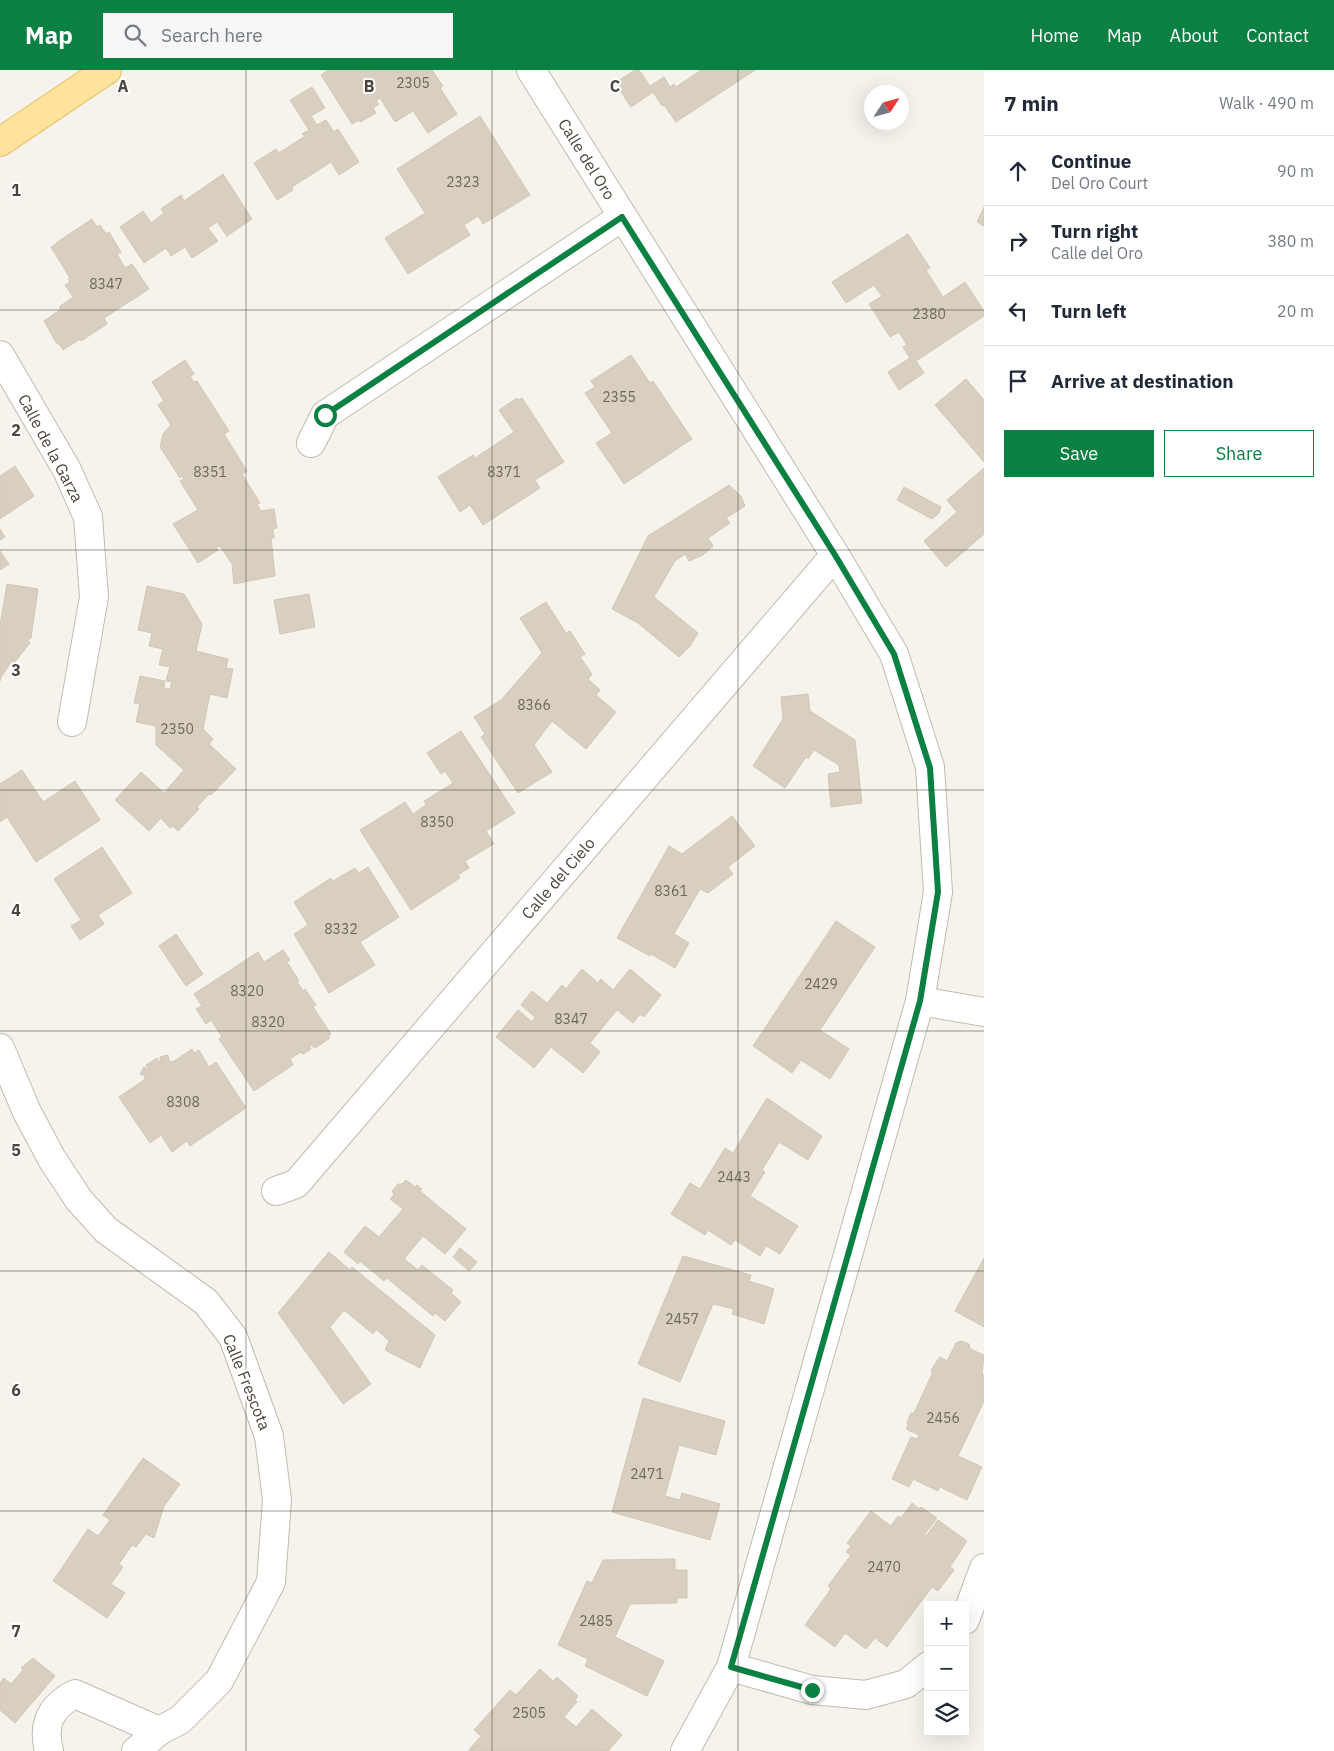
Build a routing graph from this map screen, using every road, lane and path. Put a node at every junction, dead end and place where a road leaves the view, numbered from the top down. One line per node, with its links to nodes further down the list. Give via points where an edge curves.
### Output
1 (107, 70): 3 (main road)
2 (531, 70): 4 (street, Calle del Oro)
3 (0, 142)
4 (622, 217): 6 (street, via 325,415); 7 (street, Calle del Oro)
5 (0, 355): 8 (street, Calle de la Garza, via 67,470 88,517 94,597)
6 (311, 443)
7 (835, 555): 9 (street, Calle del Oro, via 894,654 930,768 938,892); 12 (street, Calle del Cielo, via 296,1184)
8 (72, 722)
9 (920, 1001): 10 (street); 15 (street, Calle del Oro)
10 (984, 1012)
11 (0, 1048): 17 (street, Calle Frescota, via 26,1110 52,1159 80,1200 106,1230 206,1302 233,1337 269,1436 277,1500 271,1582 219,1681 180,1720)
12 (276, 1192)
13 (984, 1568): 14 (street)
14 (969, 1609)
15 (731, 1667): 16 (street, via 812,1690 866,1695 906,1684); 20 (street, Calle del Oro)
16 (924, 1669)
17 (159, 1731): 18 (street, via 75,1694 63,1700 47,1724); 19 (street, Calle Frescota)
18 (49, 1751)
19 (136, 1751)
20 (685, 1751)

